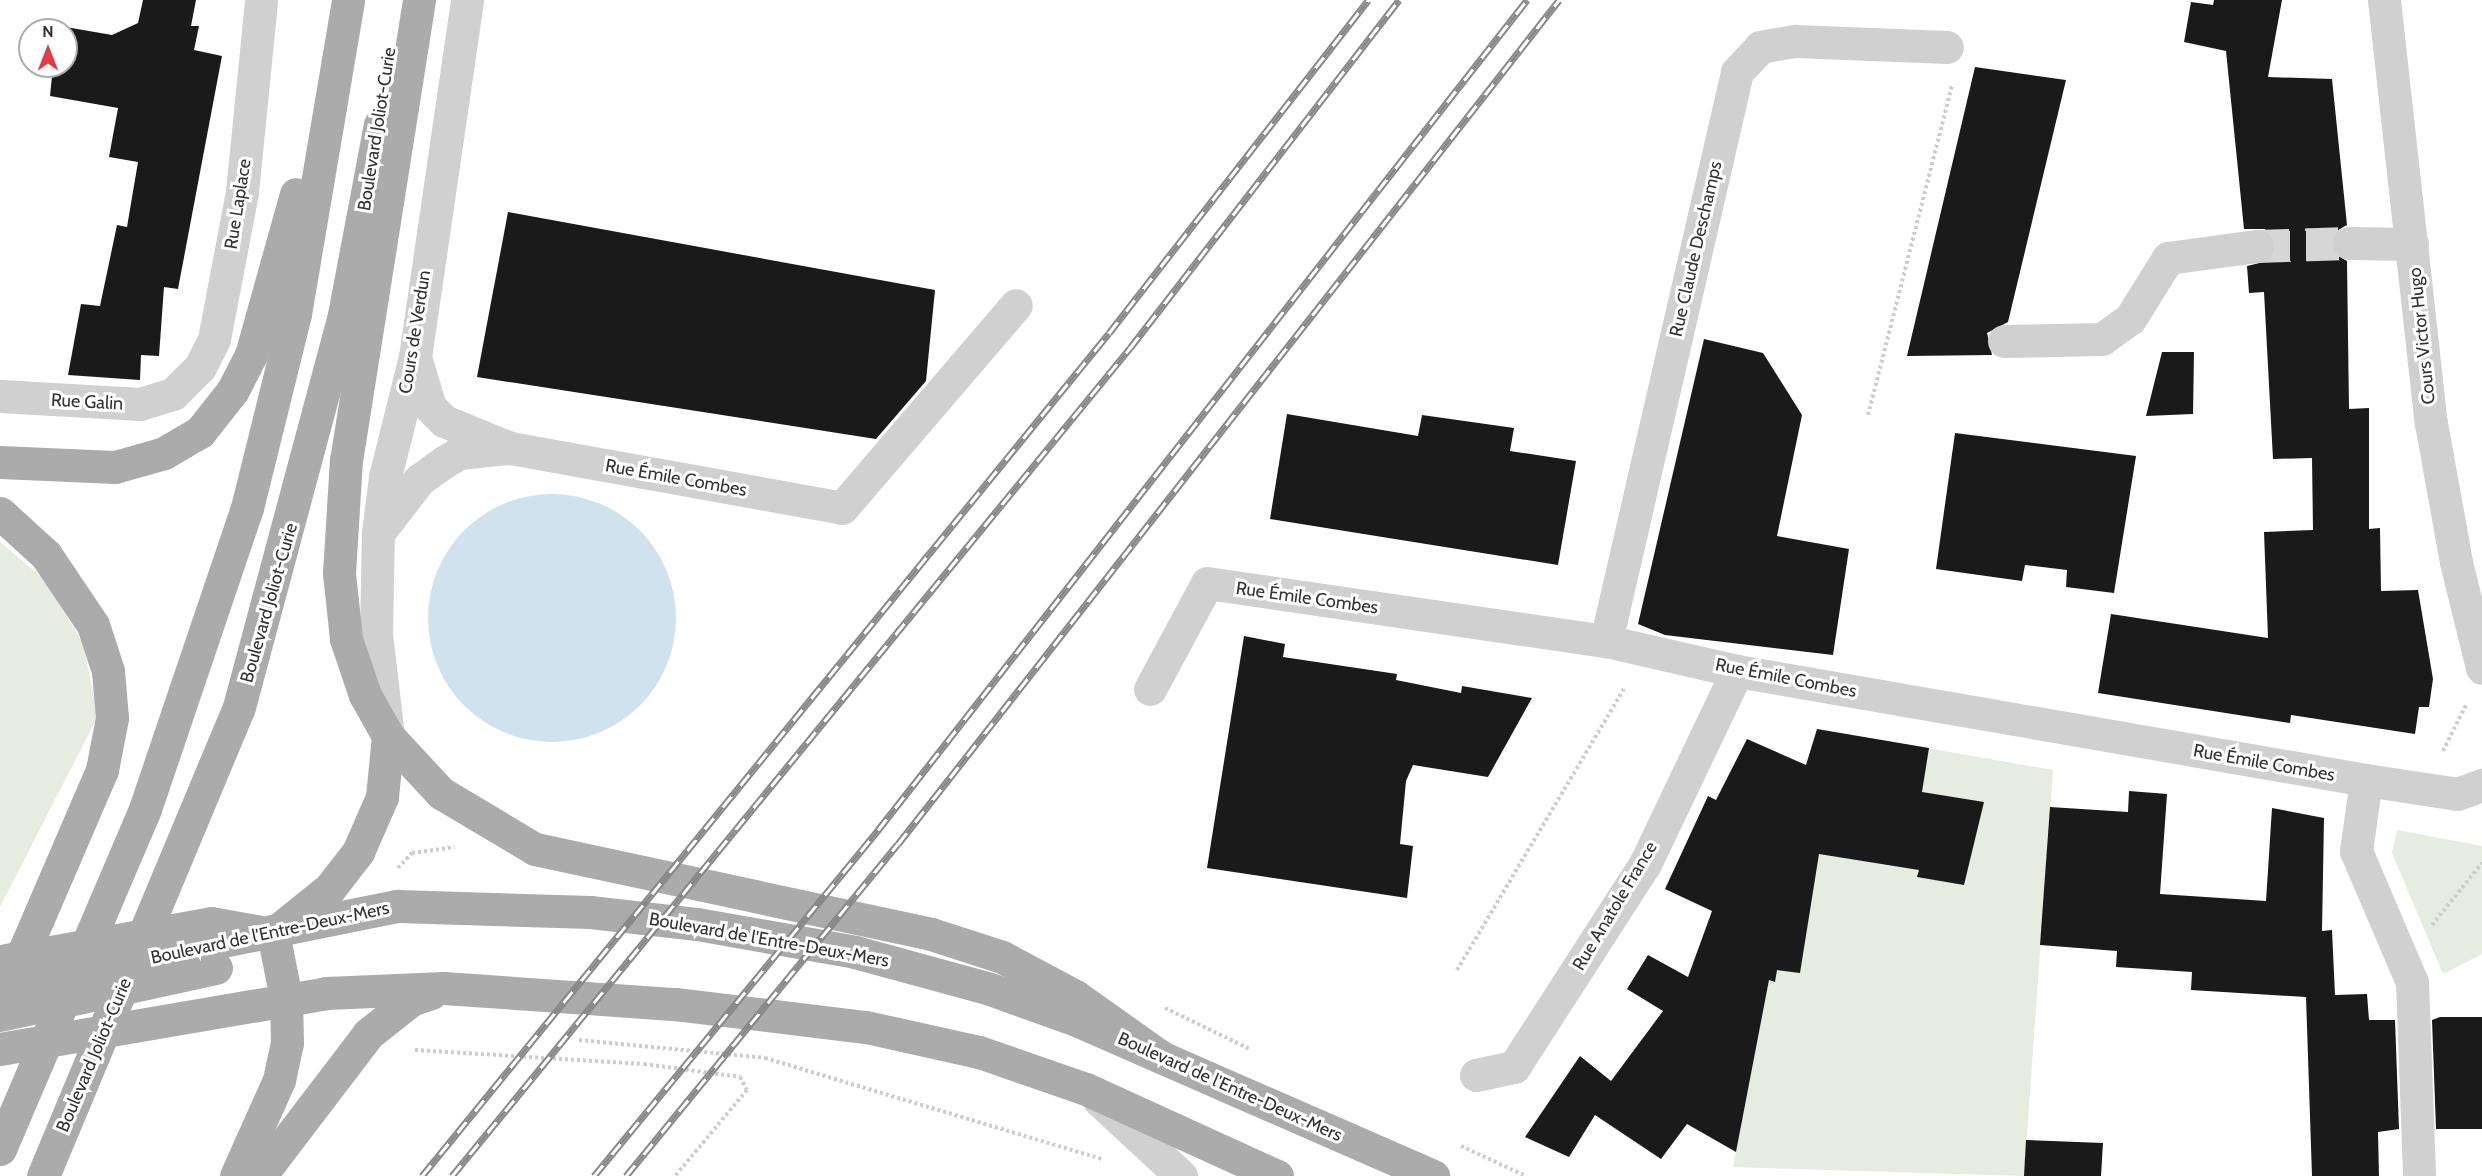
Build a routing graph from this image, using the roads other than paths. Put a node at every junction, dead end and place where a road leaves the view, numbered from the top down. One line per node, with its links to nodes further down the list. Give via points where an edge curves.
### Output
1 (261, 0): 15 (street, Rue Laplace, via 242,192 214,339 200,367)
2 (343, 0): 18 (main road, via 291,216 251,355 233,390 200,432 164,453 115,467)
3 (348, 0): 39 (main road, via 295,314 247,508 146,809)
4 (398, 0): 40 (main road, Boulevard Joliot-Curie, via 343,320 239,707)
5 (419, 0): 25 (main road, via 346,459 339,573 346,639 364,695)
6 (467, 0): 14 (street, Cours de Verdun)
7 (2384, 0): 10 (street, Cours Victor Hugo)
8 (1947, 48): 21 (street, Rue Claude Deschamps, via 1795,41 1760,48 1737,72)
9 (2349, 243): 10 (street)
10 (2412, 244): 22 (street, Cours Victor Hugo, via 2431,423 2456,562)
11 (2257, 246): 13 (street, via 2168,258 2130,319 2102,339)
12 (1016, 305): 17 (street, Rue Émile Combes, via 842,508)
13 (2004, 341)
14 (414, 357): 17 (street, Rue Émile Combes, via 430,407 444,421); 20 (street, Cours de Verdun, via 385,477)
15 (173, 393): 16 (street, Rue Galin, via 140,404 100,405)
16 (0, 396)
17 (510, 448): 20 (street, Rue Émile Combes, via 459,453 444,462 419,480)
18 (0, 462)
19 (0, 513): 33 (main road, via 72,588 93,625 108,672 112,718 102,770)
20 (378, 533): 25 (street, Cours de Verdun, via 376,634)
21 (1606, 642): 23 (street, Rue Émile Combes); 24 (street, Rue Émile Combes, via 1207,583)
22 (2482, 668)
23 (1737, 671): 26 (street, Rue Émile Combes); 37 (street, Rue Anatole France, via 1639,874 1514,1066)
24 (1150, 689)
25 (388, 736): 28 (main road, via 382,797 358,852 330,888); 36 (main road, via 441,793 535,849 931,934 1002,957 1075,996)
26 (2366, 780): 27 (street, Rue Émile Combes, via 2457,794); 46 (street, via 2356,851 2405,957 2412,982)
27 (2482, 785)
28 (273, 933): 29 (main road, via 210,923); 30 (main road, Boulevard de l'Entre-Deux-Mers); 32 (main road); 34 (main road, via 225,966); 36 (main road, Boulevard de l'Entre-Deux-Mers, via 398,906 590,912 697,924 926,969 1077,1020)
29 (0, 962)
30 (0, 986)
31 (444, 988): 32 (main road); 38 (main road, via 675,1004 866,1027 979,1052); 42 (main road, via 411,1000 368,1034)
32 (286, 998): 35 (main road); 41 (main road, via 289,1020 279,1080)
33 (0, 1007)
34 (0, 1015)
35 (0, 1049)
36 (1161, 1057): 45 (main road, Boulevard de l'Entre-Deux-Mers)
37 (1476, 1075)
38 (1086, 1089): 43 (street); 44 (main road)
39 (0, 1149)
40 (43, 1176)
41 (236, 1176)
42 (260, 1176)
43 (1181, 1176)
44 (1277, 1176)
45 (1433, 1176)
46 (2419, 1176)

